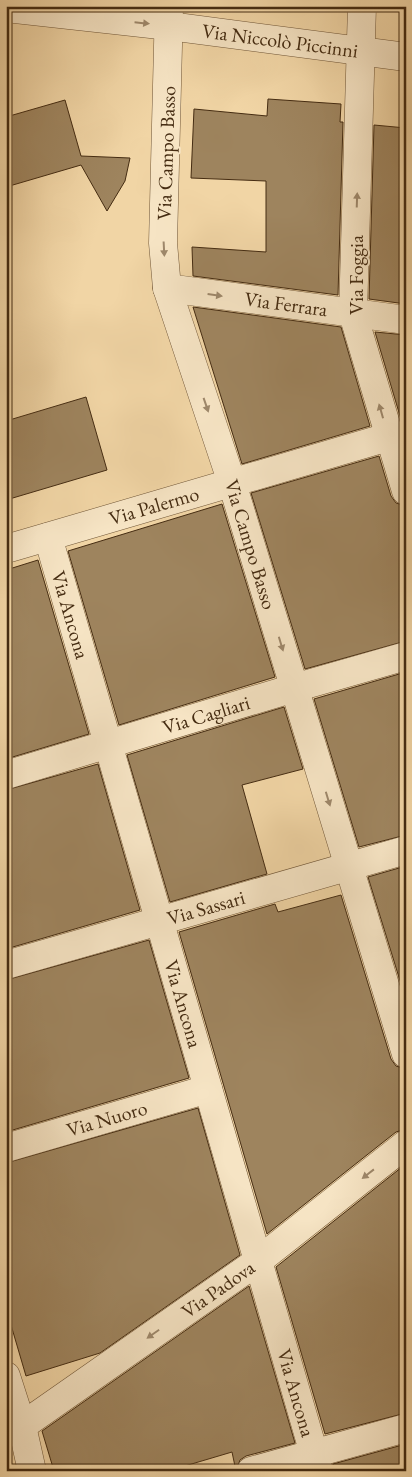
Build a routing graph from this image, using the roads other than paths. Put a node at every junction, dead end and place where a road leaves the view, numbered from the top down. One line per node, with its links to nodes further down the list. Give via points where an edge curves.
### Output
1 (362, 6): 4 (street, Via Foggia)
2 (6, 8): 3 (street, Via Niccolò Piccinni, one-way to 3)
3 (169, 16): 4 (street, Via Niccolò Piccinni); 6 (street, Via Campo Basso, one-way to 6, via 163,244)
4 (362, 52): 5 (street, Via Niccolò Piccinni); 7 (street, Via Foggia, one-way to 4)
5 (406, 57)
6 (166, 288): 7 (street, Via Ferrara, one-way to 7); 10 (street, Via Campo Basso, one-way to 10)
7 (353, 314): 8 (street, Via Ferrara); 9 (street, Via Foggia, one-way to 7)
8 (406, 320)
9 (388, 437): 10 (street, Via Palermo); 11 (street, Via Foggia)
10 (232, 483): 12 (street, Via Palermo); 15 (street, Via Campo Basso, one-way to 15)
11 (406, 491)
12 (48, 537): 13 (street, Via Palermo); 16 (street, Via Ancona)
13 (6, 549)
14 (406, 656): 15 (street, Via Cagliari)
15 (294, 688): 16 (street, Via Cagliari); 19 (street, Via Campo Basso, one-way to 19)
16 (108, 745): 17 (street, Via Cagliari); 20 (street, Via Ancona)
17 (6, 775)
18 (406, 850): 19 (street, Via Sassari)
19 (349, 867): 20 (street, Via Sassari); 22 (street, Via Campo Basso)
20 (159, 920): 21 (street, Via Sassari); 23 (street, Via Ancona)
21 (6, 965)
22 (406, 1054)
23 (208, 1089): 25 (street, Via Nuoro); 26 (street, Via Ancona)
24 (406, 1144): 26 (street, Via Padova, one-way to 26)
25 (6, 1148)
26 (258, 1261): 28 (street, Via Padova, one-way to 28); 30 (street, Via Ancona)
27 (6, 1376): 28 (street)
28 (22, 1426): 31 (street)
29 (406, 1428): 30 (street)
30 (316, 1462): 32 (street)
31 (32, 1471)
32 (251, 1471)

